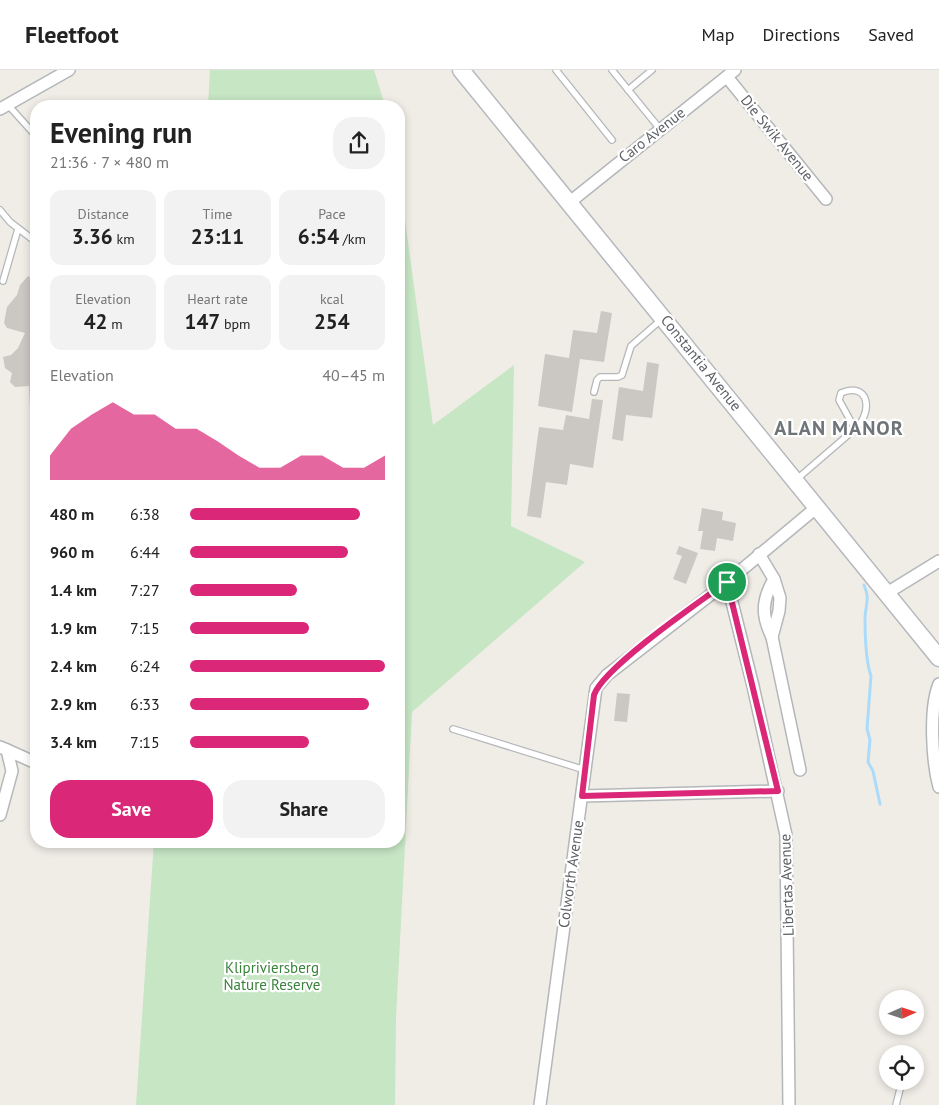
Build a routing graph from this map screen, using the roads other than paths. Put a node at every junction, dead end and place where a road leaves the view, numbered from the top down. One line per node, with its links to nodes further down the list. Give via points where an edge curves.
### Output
1 (69, 70): 8 (street)
2 (556, 70): 11 (lane)
3 (612, 70): 7 (lane)
4 (652, 70): 7 (lane)
5 (465, 71): 13 (street, Constantia Avenue)
6 (731, 73): 9 (street, Caro Avenue); 12 (street, Die Swik Avenue)
7 (628, 90): 9 (lane)
8 (4, 107): 10 (lane)
9 (660, 129): 13 (street, Caro Avenue)
10 (30, 131)
11 (612, 140)
12 (826, 199)
13 (570, 202): 18 (street, Constantia Avenue)
14 (0, 210): 15 (lane)
15 (18, 229): 16 (lane); 17 (lane)
16 (30, 238)
17 (3, 281)
18 (664, 318): 19 (lane, via 632,346 622,375 618,378 600,376); 21 (street, Constantia Avenue)
19 (594, 392)
20 (855, 429): 20 (lane, via 865,418 866,400 860,392 852,390 841,393 839,400); 21 (lane)
21 (795, 480): 22 (street, Constantia Avenue)
22 (817, 507): 23 (street, Colworth Avenue); 27 (street, Constantia Avenue)
23 (759, 554): 25 (street); 26 (street, Colworth Avenue)
24 (939, 560): 27 (street)
25 (774, 579): 28 (street, via 780,610); 28 (street, via 764,603 766,624)
26 (727, 582): 34 (street, Colworth Avenue, via 658,633 600,683 594,695); 37 (street, Libertas Avenue)
27 (887, 593): 29 (street, Constantia Avenue)
28 (772, 637): 35 (street)
29 (939, 658)
30 (939, 684): 36 (street, via 933,715)
31 (453, 729): 34 (lane)
32 (3, 748): 33 (street); 39 (street, via 12,771)
33 (30, 760)
34 (585, 770): 38 (street, Colworth Avenue)
35 (800, 770)
36 (939, 787)
37 (778, 791): 38 (street); 42 (street, Libertas Avenue, via 788,851)
38 (582, 796): 41 (street, Colworth Avenue)
39 (0, 815)
40 (900, 1090): 43 (lane)
41 (540, 1105)
42 (789, 1105)
43 (896, 1105)

